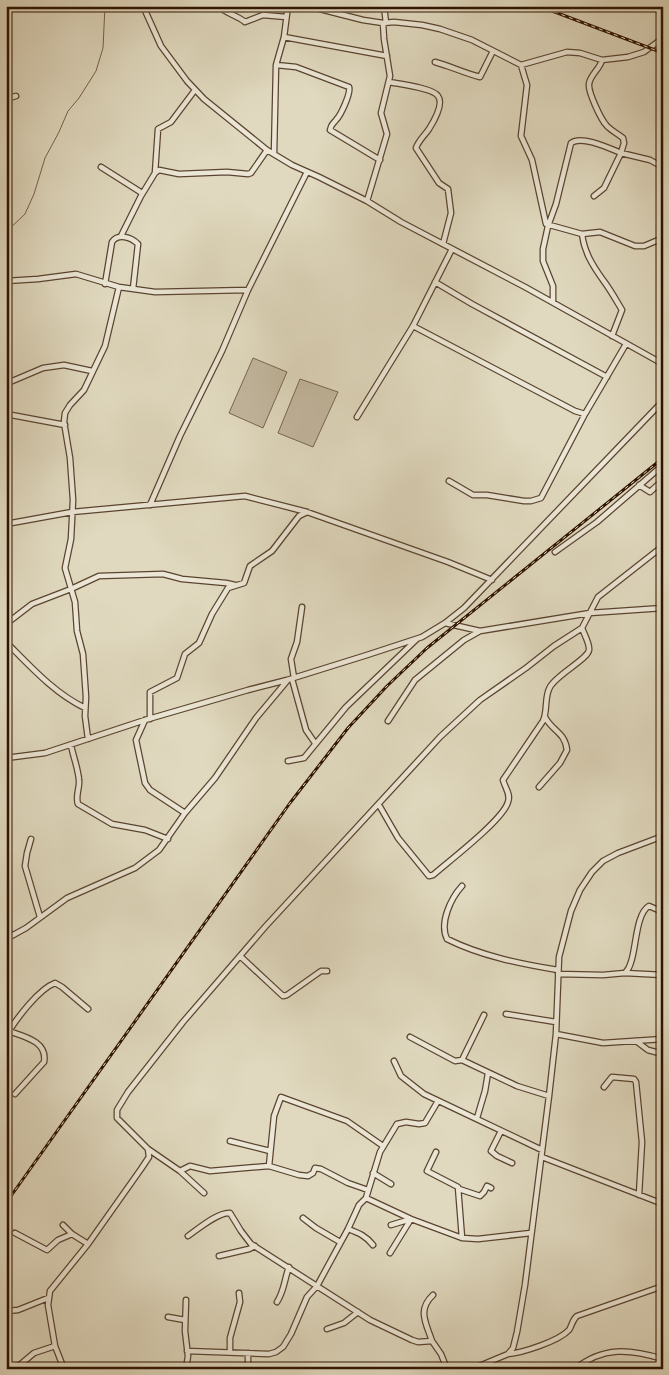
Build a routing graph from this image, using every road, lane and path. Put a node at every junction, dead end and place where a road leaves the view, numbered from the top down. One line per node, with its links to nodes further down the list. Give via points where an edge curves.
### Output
1 (143, 6): 19 (street, via 166,55)
2 (219, 6): 8 (street, via 245,22 263,14)
3 (288, 6): 8 (street)
4 (308, 6): 9 (street)
5 (384, 6): 9 (street)
6 (652, 6): 7 (main road)
7 (663, 12)
8 (286, 17): 10 (street)
9 (384, 23): 12 (street, via 440,29 461,35); 13 (street)
10 (284, 38): 13 (street); 16 (street)
11 (663, 38): 14 (street, via 644,52)
12 (493, 51): 15 (street, via 480,77); 17 (street)
13 (387, 56): 18 (street)
14 (602, 60): 17 (street, via 567,52); 23 (street, via 589,82 589,89 604,121 623,138)
15 (435, 62)
16 (276, 65): 24 (street); 25 (street, via 296,67 349,87 344,105 330,130)
17 (521, 65): 33 (street, via 527,85 521,136 530,156)
18 (389, 82): 25 (street, via 382,105 381,117 387,134); 37 (street, via 429,90 439,97 440,106 432,124 416,148 439,183 448,189 451,213)
19 (195, 90): 22 (street); 28 (street, via 171,122 158,129)
20 (16, 96): 21 (street)
21 (6, 99)
22 (267, 150): 24 (street); 28 (street, via 248,174)
23 (621, 153): 27 (street, via 650,160); 31 (street, via 604,188); 33 (street, via 583,140 571,143)
24 (274, 154): 29 (street)
25 (380, 160): 32 (street)
26 (101, 167): 30 (street)
27 (663, 167)
28 (155, 172): 30 (street)
29 (307, 172): 32 (street); 45 (street)
30 (142, 193): 35 (street)
31 (594, 196)
32 (367, 202): 37 (street)
33 (548, 226): 34 (street); 47 (street, via 542,254 553,286)
34 (582, 234): 36 (street, via 600,232 639,246); 49 (street, via 591,264 622,310)
35 (121, 236): 42 (street, via 112,242); 44 (street, via 138,244)
36 (663, 238)
37 (443, 244): 38 (street)
38 (452, 249): 40 (street); 47 (street)
39 (6, 280): 42 (street, via 76,274)
40 (435, 282): 48 (street); 53 (street)
41 (663, 282): 46 (street)
42 (105, 284): 43 (street)
43 (119, 287): 44 (street); 52 (street, via 105,346)
44 (133, 289): 45 (street, via 182,292)
45 (248, 290): 64 (street)
46 (662, 295)
47 (553, 302): 49 (street)
48 (413, 326): 57 (street); 58 (street)
49 (612, 336): 50 (street)
50 (626, 344): 51 (street); 53 (street)
51 (663, 364)
52 (92, 371): 54 (street, via 64,365 43,368 10,382); 59 (street, via 84,390 65,413)
53 (607, 377): 57 (street)
54 (6, 387)
55 (663, 401): 70 (street)
56 (6, 414): 59 (street)
57 (585, 414): 62 (street, via 541,498 524,501 473,495)
58 (357, 417)
59 (65, 425): 65 (street)
60 (663, 464): 63 (street)
61 (663, 480): 63 (street, via 650,492)
62 (449, 481)
63 (638, 485): 69 (street, via 597,522)
64 (150, 505): 65 (street); 66 (street, via 245,496)
65 (72, 512): 67 (street); 72 (street, via 65,568)
66 (307, 512): 70 (street); 71 (street, via 300,516 275,548 250,566 244,583)
67 (6, 524)
68 (663, 546): 75 (street, via 598,597)
69 (555, 552)
70 (492, 580): 76 (street)
71 (235, 585): 72 (street, via 163,574 104,575); 85 (street, via 228,588 199,643 185,654 177,678 150,692)
72 (71, 589): 77 (street, via 32,604); 83 (street, via 83,654)
73 (302, 607): 82 (street, via 291,659)
74 (663, 608): 75 (street)
75 (590, 613): 78 (street); 79 (street)
76 (445, 623): 79 (street); 80 (street)
77 (6, 624)
78 (582, 628): 84 (street, via 589,651 550,686); 93 (street, via 468,710)
79 (480, 631): 86 (street, via 415,680)
80 (418, 638): 82 (street); 88 (street, via 346,707)
81 (6, 642): 83 (street, via 53,688)
82 (291, 679): 85 (street); 88 (street, via 306,730); 94 (street, via 256,718 216,778)
83 (85, 708): 87 (street)
84 (545, 717): 92 (street, via 560,733 567,750); 93 (street, via 503,780 509,797 504,812 433,875 428,875 398,838)
85 (147, 720): 87 (street); 94 (street, via 136,740 144,783)
86 (388, 720)
87 (88, 739): 89 (street)
88 (315, 743): 91 (street, via 304,758)
89 (71, 745): 90 (street, via 45,753); 97 (street, via 79,775 78,804 112,824 145,830)
90 (6, 758)
91 (288, 761)
92 (539, 787)
93 (379, 805): 103 (street)
94 (185, 814): 97 (street)
95 (663, 836): 105 (street, via 609,857 592,872 566,925)
96 (32, 839): 100 (street, via 25,860)
97 (168, 839): 100 (street, via 141,865 67,898)
98 (462, 886): 105 (street, via 448,910 445,922 447,939 514,962)
99 (663, 912): 106 (street, via 652,906 644,909)
100 (40, 917): 102 (street)
101 (6, 924): 102 (street)
102 (9, 938)
103 (240, 956): 104 (street, via 283,996 321,971); 129 (street, via 128,1092 116,1114 119,1121)
104 (327, 971)
105 (558, 972): 106 (street); 111 (street)
106 (626, 973): 107 (street)
107 (663, 975)
108 (88, 1009): 112 (street, via 58,984 52,984)
109 (506, 1014): 111 (street)
110 (484, 1015): 118 (street)
111 (556, 1022): 113 (street)
112 (8, 1031): 122 (street, via 36,1042 45,1056 44,1062)
113 (556, 1034): 116 (street, via 603,1043); 123 (street)
114 (410, 1037): 118 (street, via 455,1061)
115 (663, 1039): 116 (street)
116 (636, 1041): 117 (street, via 648,1050)
117 (663, 1054)
118 (462, 1060): 120 (street)
119 (394, 1061): 124 (street, via 406,1080)
120 (488, 1073): 123 (street); 125 (street)
121 (604, 1086): 143 (street, via 612,1077 634,1079 636,1082 642,1142)
122 (15, 1094)
123 (549, 1096): 130 (street)
124 (438, 1101): 125 (street); 128 (street, via 428,1121 423,1124 397,1124)
125 (477, 1118): 126 (street)
126 (501, 1131): 130 (street); 134 (street, via 491,1151)
127 (230, 1141): 131 (street)
128 (383, 1146): 131 (street, via 347,1121 281,1097); 137 (street)
129 (148, 1149): 136 (street); 157 (street, via 147,1160)
130 (542, 1150): 133 (street)
131 (270, 1151): 135 (street)
132 (436, 1152): 140 (street, via 427,1171)
133 (542, 1157): 143 (street); 152 (street)
134 (512, 1163)
135 (269, 1166): 136 (street, via 210,1171 190,1166); 141 (street, via 308,1176 315,1168 321,1169)
136 (180, 1171): 142 (street)
137 (374, 1173): 138 (street); 141 (street)
138 (391, 1184)
139 (491, 1188): 140 (street, via 487,1186 480,1196)
140 (459, 1189): 155 (street)
141 (368, 1190): 144 (street)
142 (204, 1193)
143 (639, 1195): 145 (street)
144 (366, 1198): 147 (street); 150 (street, via 359,1205)
145 (663, 1204)
146 (303, 1218): 156 (street)
147 (411, 1219): 149 (street); 155 (street); 160 (street)
148 (63, 1225): 153 (street)
149 (390, 1225)
150 (348, 1229): 156 (street); 158 (street, via 359,1232)
151 (15, 1233): 153 (street, via 47,1250)
152 (531, 1233): 155 (street); 180 (street, via 517,1332)
153 (72, 1234): 157 (street)
154 (188, 1236): 159 (street, via 226,1212)
155 (462, 1238)
156 (340, 1242): 163 (street)
157 (88, 1244): 167 (street, via 50,1291)
158 (373, 1245)
159 (255, 1246): 161 (street); 162 (street)
160 (390, 1253)
161 (219, 1256)
162 (289, 1267): 163 (street); 169 (street, via 284,1291)
163 (317, 1286): 171 (street); 179 (street, via 308,1297 283,1347 269,1354)
164 (663, 1286): 180 (street, via 577,1316 564,1334 523,1352)
165 (239, 1293): 178 (street)
166 (432, 1295): 175 (street, via 423,1308)
167 (48, 1298): 170 (street, via 18,1310); 176 (street)
168 (186, 1300): 173 (street)
169 (277, 1302)
170 (6, 1311)
171 (358, 1312): 174 (street, via 344,1323); 175 (street, via 412,1340)
172 (168, 1317): 173 (street)
173 (186, 1320): 177 (street)
174 (327, 1329)
175 (432, 1341): 187 (street)
176 (55, 1346): 183 (street, via 34,1353); 184 (street)
177 (187, 1351): 178 (street); 185 (street)
178 (230, 1352): 179 (street)
179 (248, 1353): 182 (street)
180 (508, 1354): 188 (street)
181 (663, 1359): 189 (street, via 628,1351 604,1352)
182 (248, 1367): 186 (street)
183 (15, 1369)
184 (64, 1369)
185 (186, 1369)
186 (260, 1369)
187 (447, 1369)
188 (472, 1369)
189 (575, 1369)

